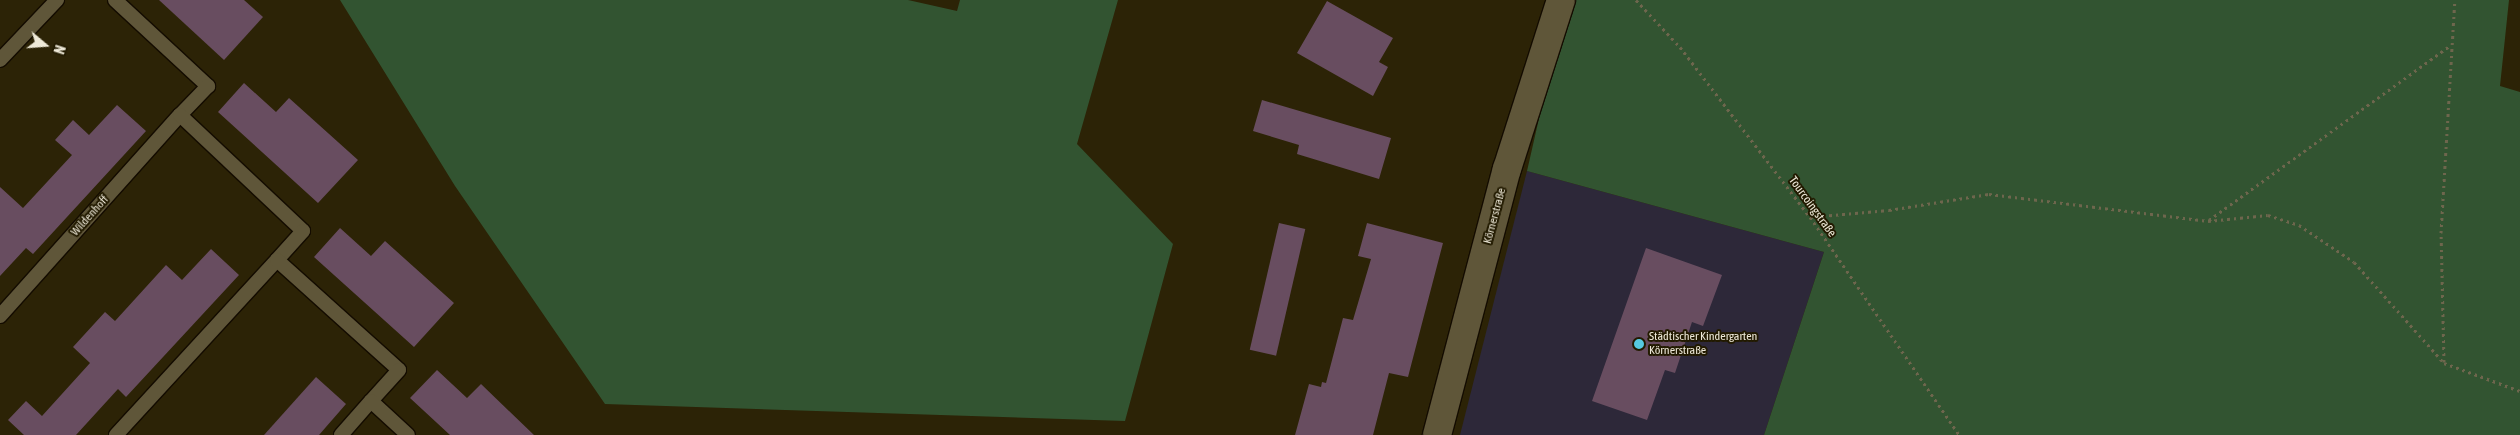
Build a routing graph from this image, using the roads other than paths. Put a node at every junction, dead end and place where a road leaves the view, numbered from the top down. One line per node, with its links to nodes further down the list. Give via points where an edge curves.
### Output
1 (56, 0): 4 (lane)
2 (115, 0): 5 (lane, Wildenhoff, via 208,86)
3 (1561, 0): 12 (street, Körnerstraße, via 1507,170)
4 (0, 60)
5 (180, 115): 6 (lane, via 303,231); 7 (lane, Wildenhoff)
6 (277, 260): 8 (lane, via 398,370); 9 (lane)
7 (0, 316)
8 (371, 401): 10 (lane); 11 (lane)
9 (116, 435)
10 (341, 435)
11 (408, 435)
12 (1437, 435)

